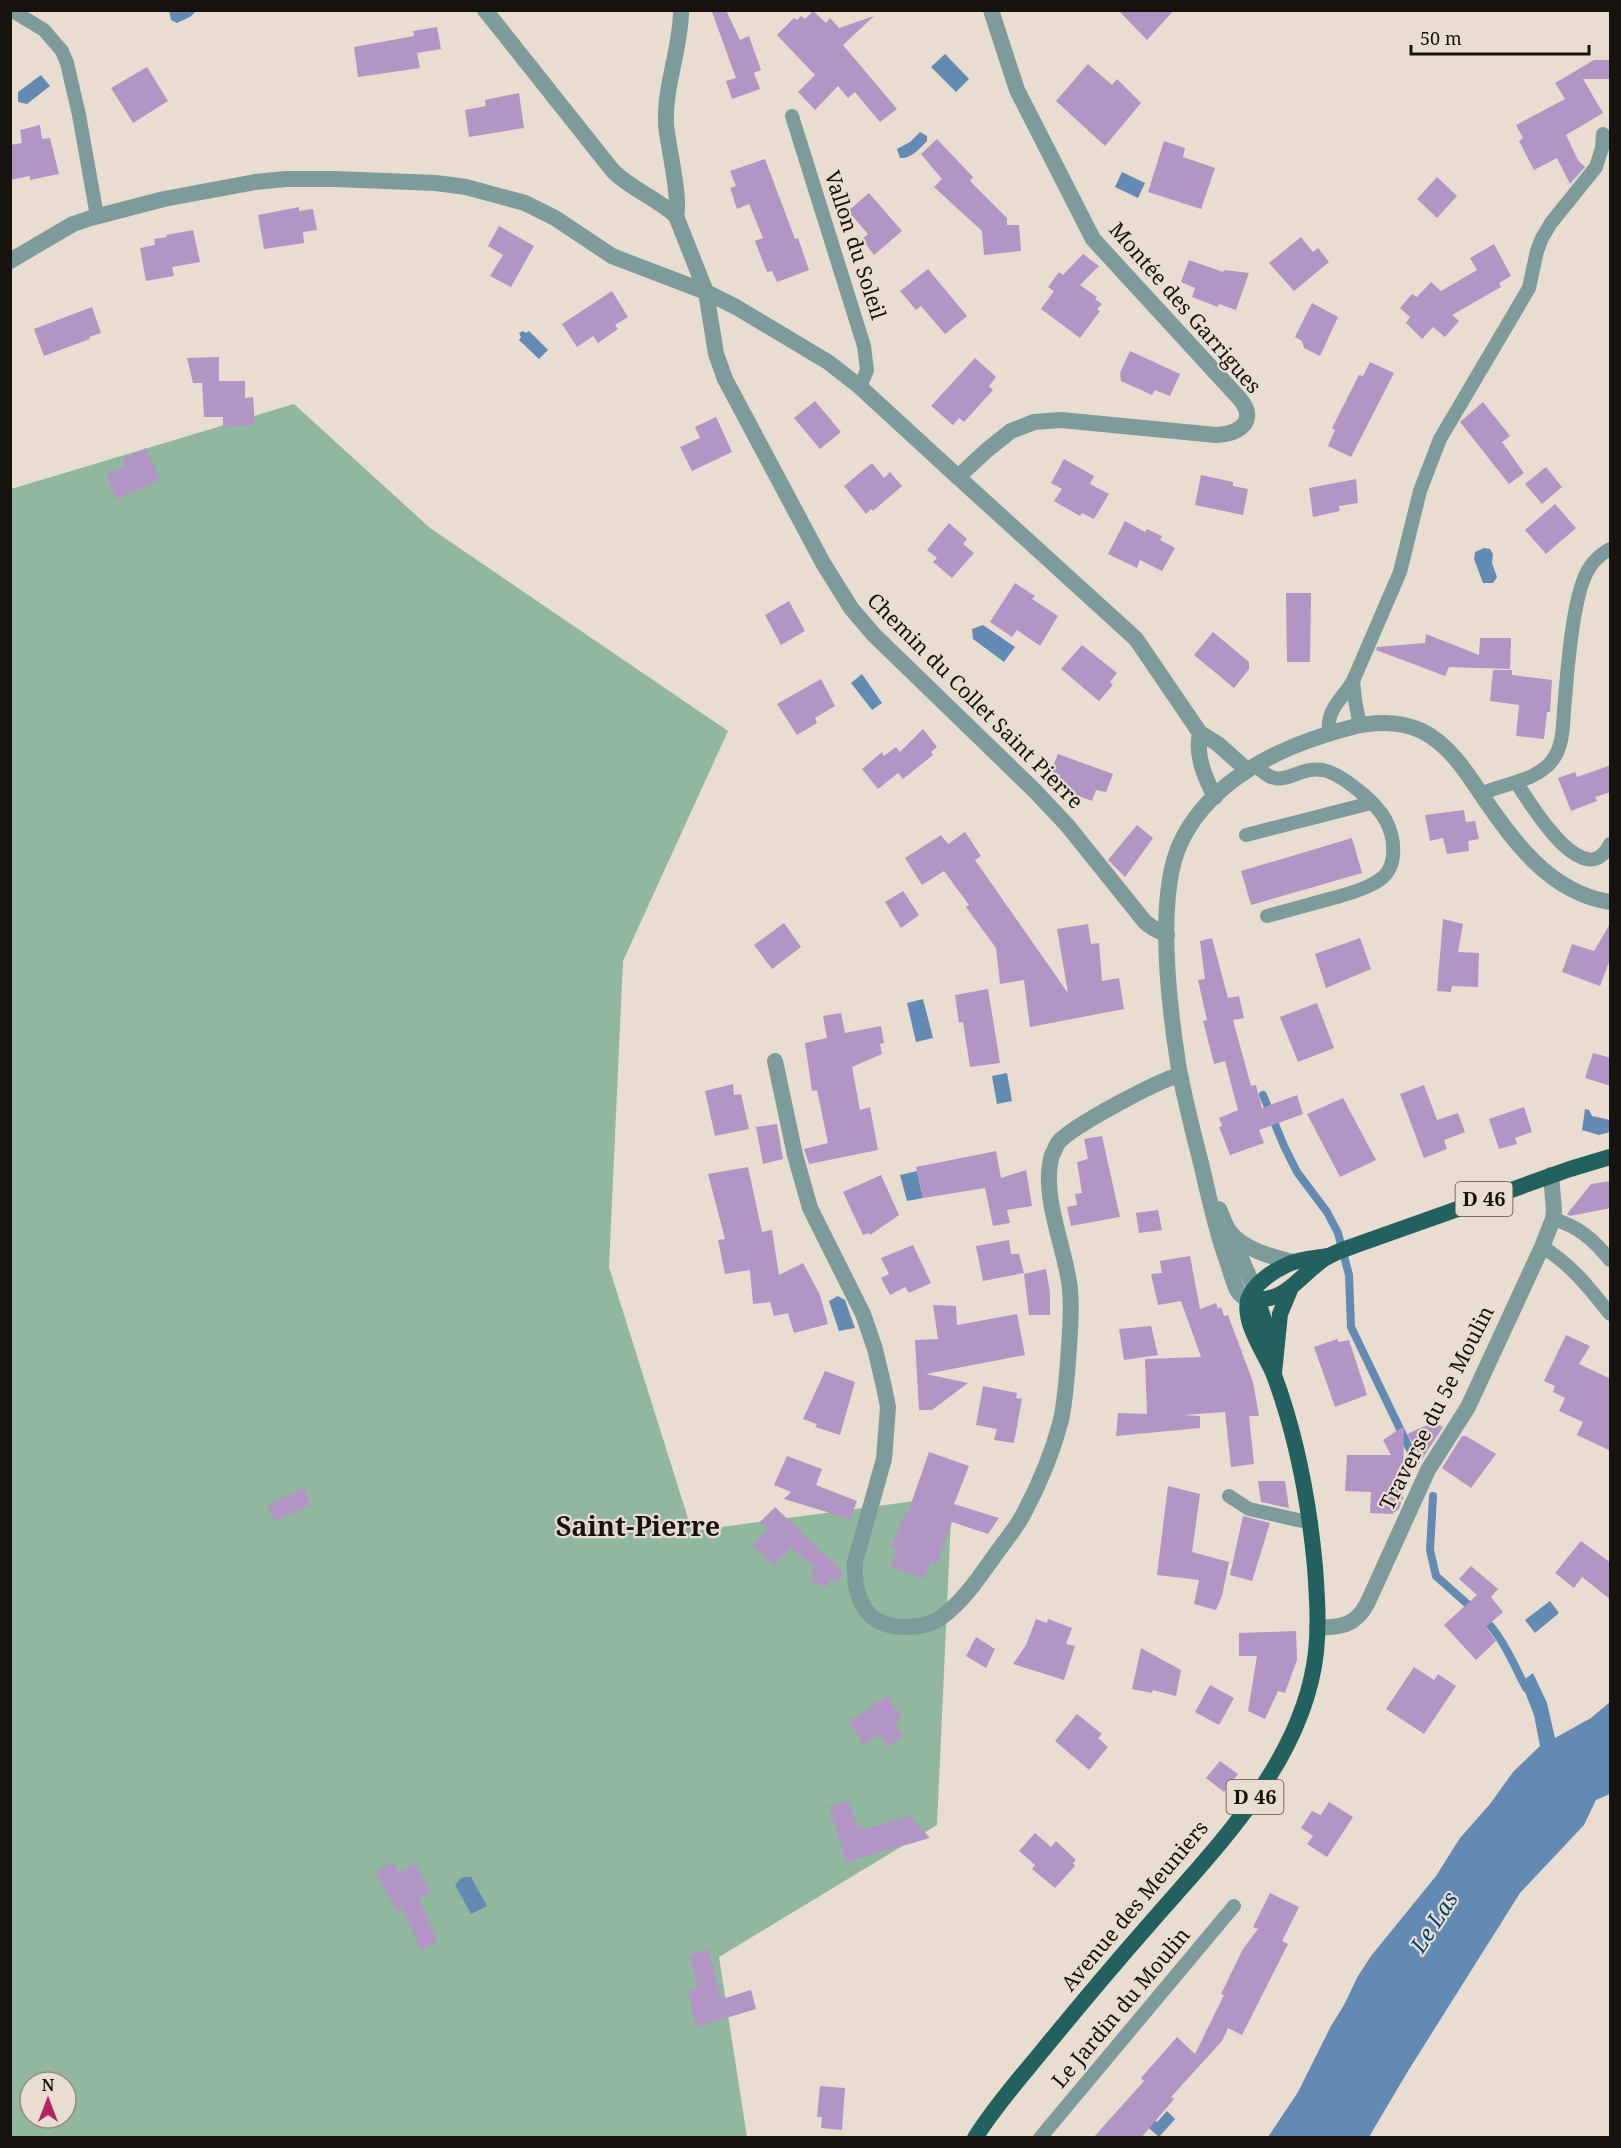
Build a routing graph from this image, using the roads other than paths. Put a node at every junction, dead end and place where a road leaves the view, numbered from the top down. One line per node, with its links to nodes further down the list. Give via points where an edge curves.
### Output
1 (11, 10): 7 (lane, via 44,30 62,51 79,115)
2 (484, 10): 8 (street, via 613,171)
3 (681, 10): 8 (street, via 679,41 666,100)
4 (991, 10): 12 (street, Montée des Garrigues, via 1017,90 1093,239 1247,407 1247,417 1239,430 1216,435 1061,420 1034,422 1011,431)
5 (792, 116): 11 (lane, Vallon du Soleil, via 864,346 867,370)
6 (1603, 134): 14 (lane, via 1596,167 1542,238 1529,288 1440,439 1420,491 1400,573)
7 (97, 216): 9 (street, via 73,224); 10 (street, via 267,180 449,184 525,203 612,256)
8 (676, 216): 10 (street, Chemin du Collet Saint Pierre)
9 (10, 261)
10 (706, 292): 11 (street, via 828,362); 27 (street, Chemin du Collet Saint Pierre, via 716,354 725,379 851,608 1034,790 1145,922)
11 (860, 387): 12 (street)
12 (958, 477): 16 (street, via 1136,639)
13 (1611, 549): 19 (lane, via 1589,567 1583,582 1557,752 1540,771)
14 (1353, 681): 15 (lane); 17 (lane, via 1331,711)
15 (1360, 726): 17 (street); 20 (street, via 1390,722 1422,731 1449,752)
16 (1200, 733): 18 (street); 21 (street, via 1198,750)
17 (1329, 734): 18 (street, via 1290,747)
18 (1252, 767): 21 (street); 22 (lane, via 1276,779 1306,771 1326,771 1350,784)
19 (1516, 782): 20 (lane); 24 (lane, via 1571,852 1589,861 1597,860)
20 (1481, 794): 25 (street, via 1540,868 1587,897)
21 (1215, 797): 27 (street, via 1180,844 1168,891)
22 (1371, 803): 23 (lane); 26 (lane, via 1386,819 1391,834 1394,848 1388,872 1377,882 1354,892)
23 (1246, 835)
24 (1611, 844)
25 (1611, 902)
26 (1267, 916)
27 (1167, 935): 29 (street)
28 (775, 1061): 29 (street, via 810,1208 863,1314 884,1387 888,1407 884,1459 855,1562 855,1588 865,1610 884,1625 898,1627 926,1626 968,1594 1023,1516 1050,1454 1067,1381 1071,1308 1052,1201 1050,1165 1058,1143 1121,1103)
29 (1180, 1075): 31 (street)
30 (1611, 1156): 32 (main road, D 46)
31 (1201, 1166): 34 (street); 40 (street, via 1214,1225 1238,1291)
32 (1551, 1175): 33 (street, Traverse du 5e Moulin); 36 (main road, D 46)
33 (1553, 1219): 35 (street, Traverse du 5e Moulin); 37 (lane, via 1588,1235)
34 (1229, 1231): 38 (street, via 1261,1254); 40 (street)
35 (1542, 1247): 41 (lane, via 1570,1268); 46 (street, Traverse du 5e Moulin, via 1471,1401 1428,1470 1363,1611 1350,1623)
36 (1327, 1256): 38 (main road, D 46); 39 (main road, D 46)
37 (1611, 1260)
38 (1293, 1262): 40 (main road, D 46, via 1270,1275)
39 (1290, 1290): 40 (main road, via 1274,1298); 42 (main road, Avenue des Meuniers / D 46, via 1280,1314)
40 (1254, 1297): 42 (main road); 43 (main road, Avenue des Meuniers / D 46, via 1250,1321)
41 (1611, 1314)
42 (1275, 1354): 43 (main road, Avenue des Meuniers / D 46)
43 (1274, 1374): 45 (main road, Avenue des Meuniers / D 46, via 1295,1446)
44 (1229, 1496): 45 (lane, via 1249,1509)
45 (1311, 1523): 46 (main road, Avenue des Meuniers / D 46)
46 (1317, 1628): 48 (main road, Avenue des Meuniers / D 46, via 1314,1669 1304,1707 1287,1745 1256,1796 1104,1976)
47 (1234, 1906): 49 (lane, Le Jardin du Moulin)
48 (975, 2138)
49 (1040, 2138)

